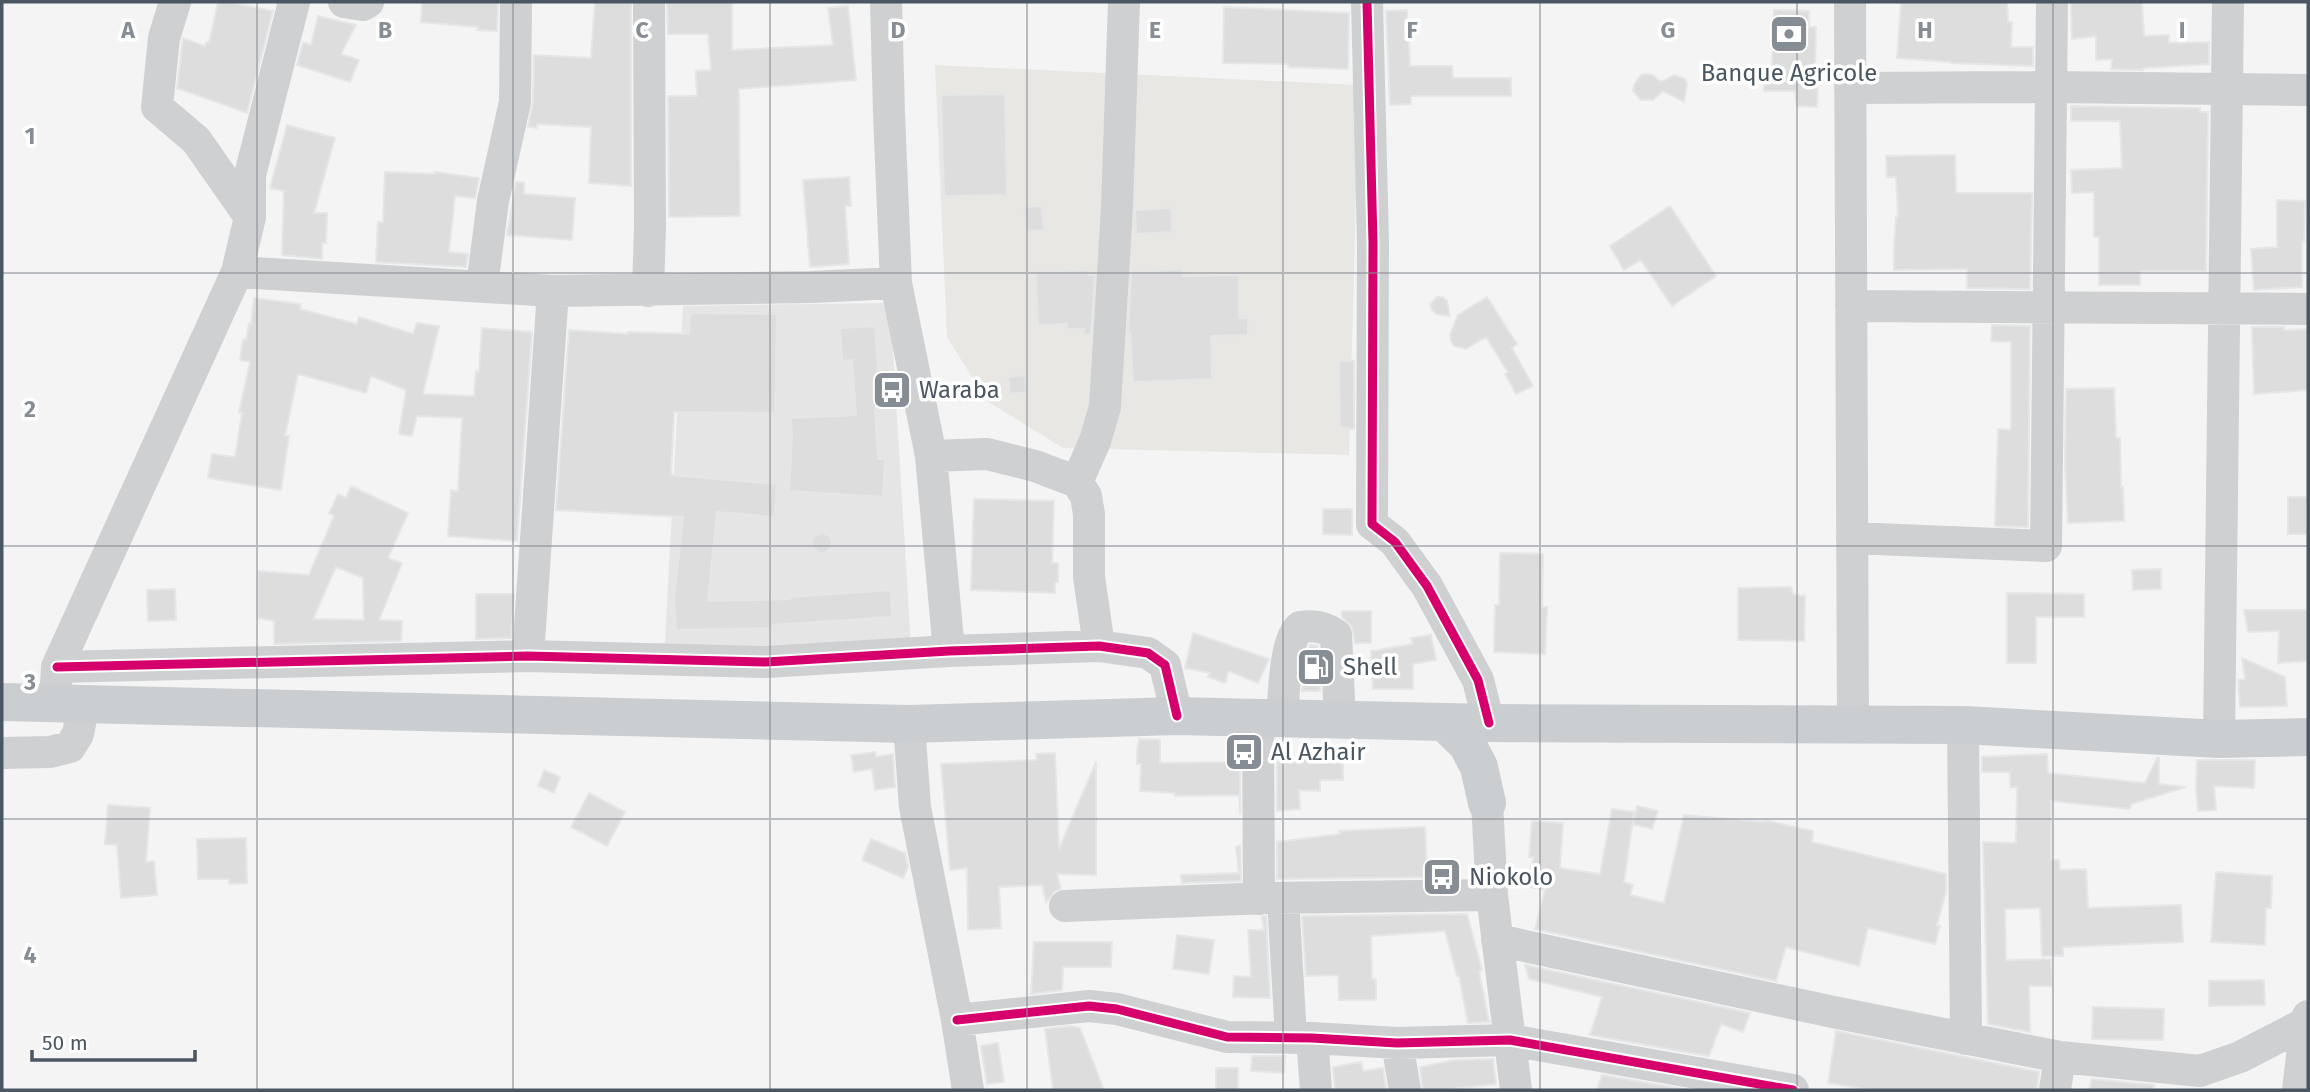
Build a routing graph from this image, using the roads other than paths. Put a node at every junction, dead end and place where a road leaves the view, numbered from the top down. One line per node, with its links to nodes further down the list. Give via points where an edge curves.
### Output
1 (175, 2): 17 (street, via 164,37 157,107 196,140)
2 (294, 2): 17 (street, via 250,175)
3 (344, 2): 4 (street)
4 (368, 2)
5 (516, 2): 20 (street, via 515,102)
6 (649, 2): 22 (street)
7 (886, 2): 19 (street)
8 (1124, 2): 28 (street, via 1105,407)
9 (1367, 2): 40 (street, via 1373,243 1372,524 1395,542 1427,586)
10 (1850, 2): 14 (street)
11 (2052, 2): 13 (street)
12 (2228, 2): 15 (street)
13 (2052, 87): 14 (street); 15 (street); 24 (street)
14 (1850, 88): 23 (street)
15 (2227, 88): 16 (street); 26 (street)
16 (2308, 90)
17 (250, 217): 18 (street)
18 (237, 272): 20 (street); 33 (street)
19 (896, 283): 22 (street); 27 (street)
20 (482, 286): 21 (street)
21 (553, 291): 22 (street); 32 (street)
22 (648, 291)
23 (1852, 306): 24 (street); 29 (street)
24 (2049, 308): 26 (street); 29 (street, via 2046,546)
25 (2308, 309): 26 (street)
26 (2226, 310): 44 (street)
27 (931, 456): 28 (street, via 987,454); 31 (street)
28 (1077, 482): 30 (street, via 1086,496 1089,514 1089,578)
29 (1852, 538): 42 (street)
30 (1099, 646): 31 (street); 35 (street, via 1148,653 1165,665)
31 (949, 651): 32 (street, via 766,662)
32 (528, 656): 33 (street)
33 (66, 691): 34 (main road); 39 (main road); 45 (street, via 78,734 70,747)
34 (2, 702)
35 (1178, 716): 36 (main road); 39 (main road)
36 (1270, 719): 37 (main road); 37 (street, via 1292,637 1300,627 1309,625 1336,635); 48 (street)
37 (1340, 720): 38 (main road)
38 (1444, 722): 40 (main road); 46 (main road, via 1467,744 1479,767)
39 (909, 724): 51 (street, via 915,807)
40 (1503, 724): 42 (main road); 46 (main road, via 1491,761)
41 (1963, 725): 42 (main road); 44 (main road); 54 (street)
42 (1853, 726)
43 (2308, 737): 44 (main road)
44 (2219, 739)
45 (2, 753)
46 (1487, 803): 47 (street)
47 (1492, 895): 48 (street); 50 (street)
48 (1271, 899): 49 (street); 53 (street)
49 (1065, 905)
50 (1497, 940): 54 (street); 55 (street)
51 (957, 1020): 53 (street, via 1089,1006 1227,1037); 59 (street)
52 (2307, 1021): 58 (street, via 2240,1057); 65 (street)
53 (1301, 1037): 56 (street); 60 (street)
54 (1966, 1039): 57 (street)
55 (1510, 1040): 56 (street); 62 (street); 63 (street)
56 (1397, 1043): 61 (street)
57 (2060, 1057): 58 (street); 64 (street)
58 (2202, 1084)
59 (968, 1090)
60 (1316, 1090)
61 (1405, 1090)
62 (1516, 1090)
63 (1793, 1090)
64 (2055, 1090)
65 (2298, 1090)

